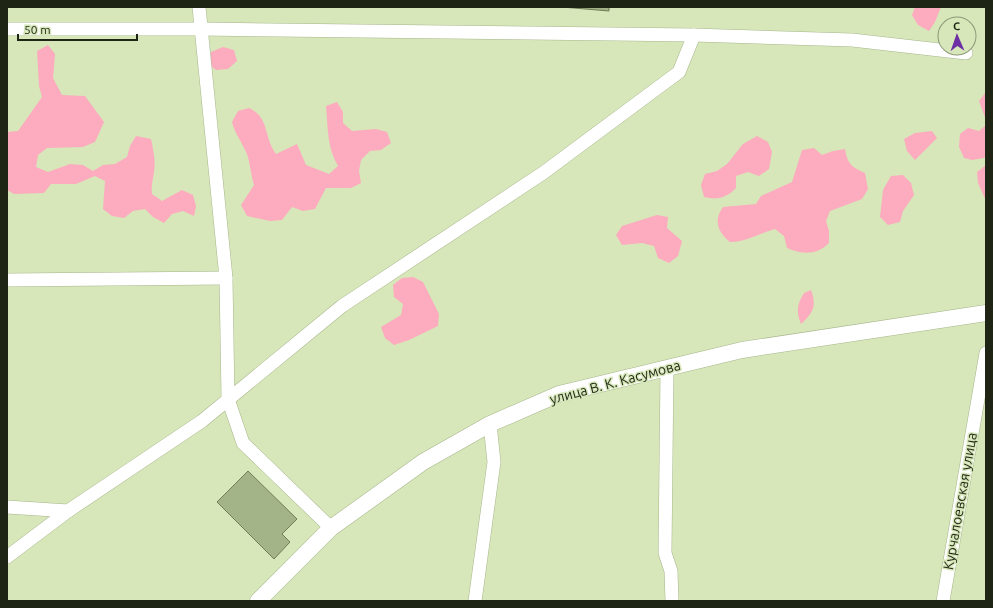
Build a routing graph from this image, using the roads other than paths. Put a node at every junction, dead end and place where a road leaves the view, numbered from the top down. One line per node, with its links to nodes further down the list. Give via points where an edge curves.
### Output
1 (199, 7): 3 (street)
2 (7, 29): 3 (street)
3 (200, 29): 4 (street); 6 (street)
4 (694, 35): 5 (street, via 852,40); 11 (street, via 679,72 543,173 342,306)
5 (937, 50)
6 (226, 278): 7 (street); 11 (street)
7 (7, 280)
8 (986, 313): 10 (street, улица В. К. Касумова, via 742,350)
9 (986, 353): 20 (street, Курчалоевская улица)
10 (667, 368): 12 (street, улица В. К. Касумова, via 559,394); 19 (street, via 665,553 671,571)
11 (228, 399): 14 (street, via 202,420); 15 (street, via 243,443)
12 (490, 424): 15 (street, улица В. К. Касумова, via 423,462); 18 (street, via 494,462)
13 (7, 507): 14 (street)
14 (68, 511): 16 (street)
15 (331, 528): 17 (street, улица В. К. Касумова)
16 (7, 557)
17 (258, 601)
18 (476, 601)
19 (672, 601)
20 (943, 601)

